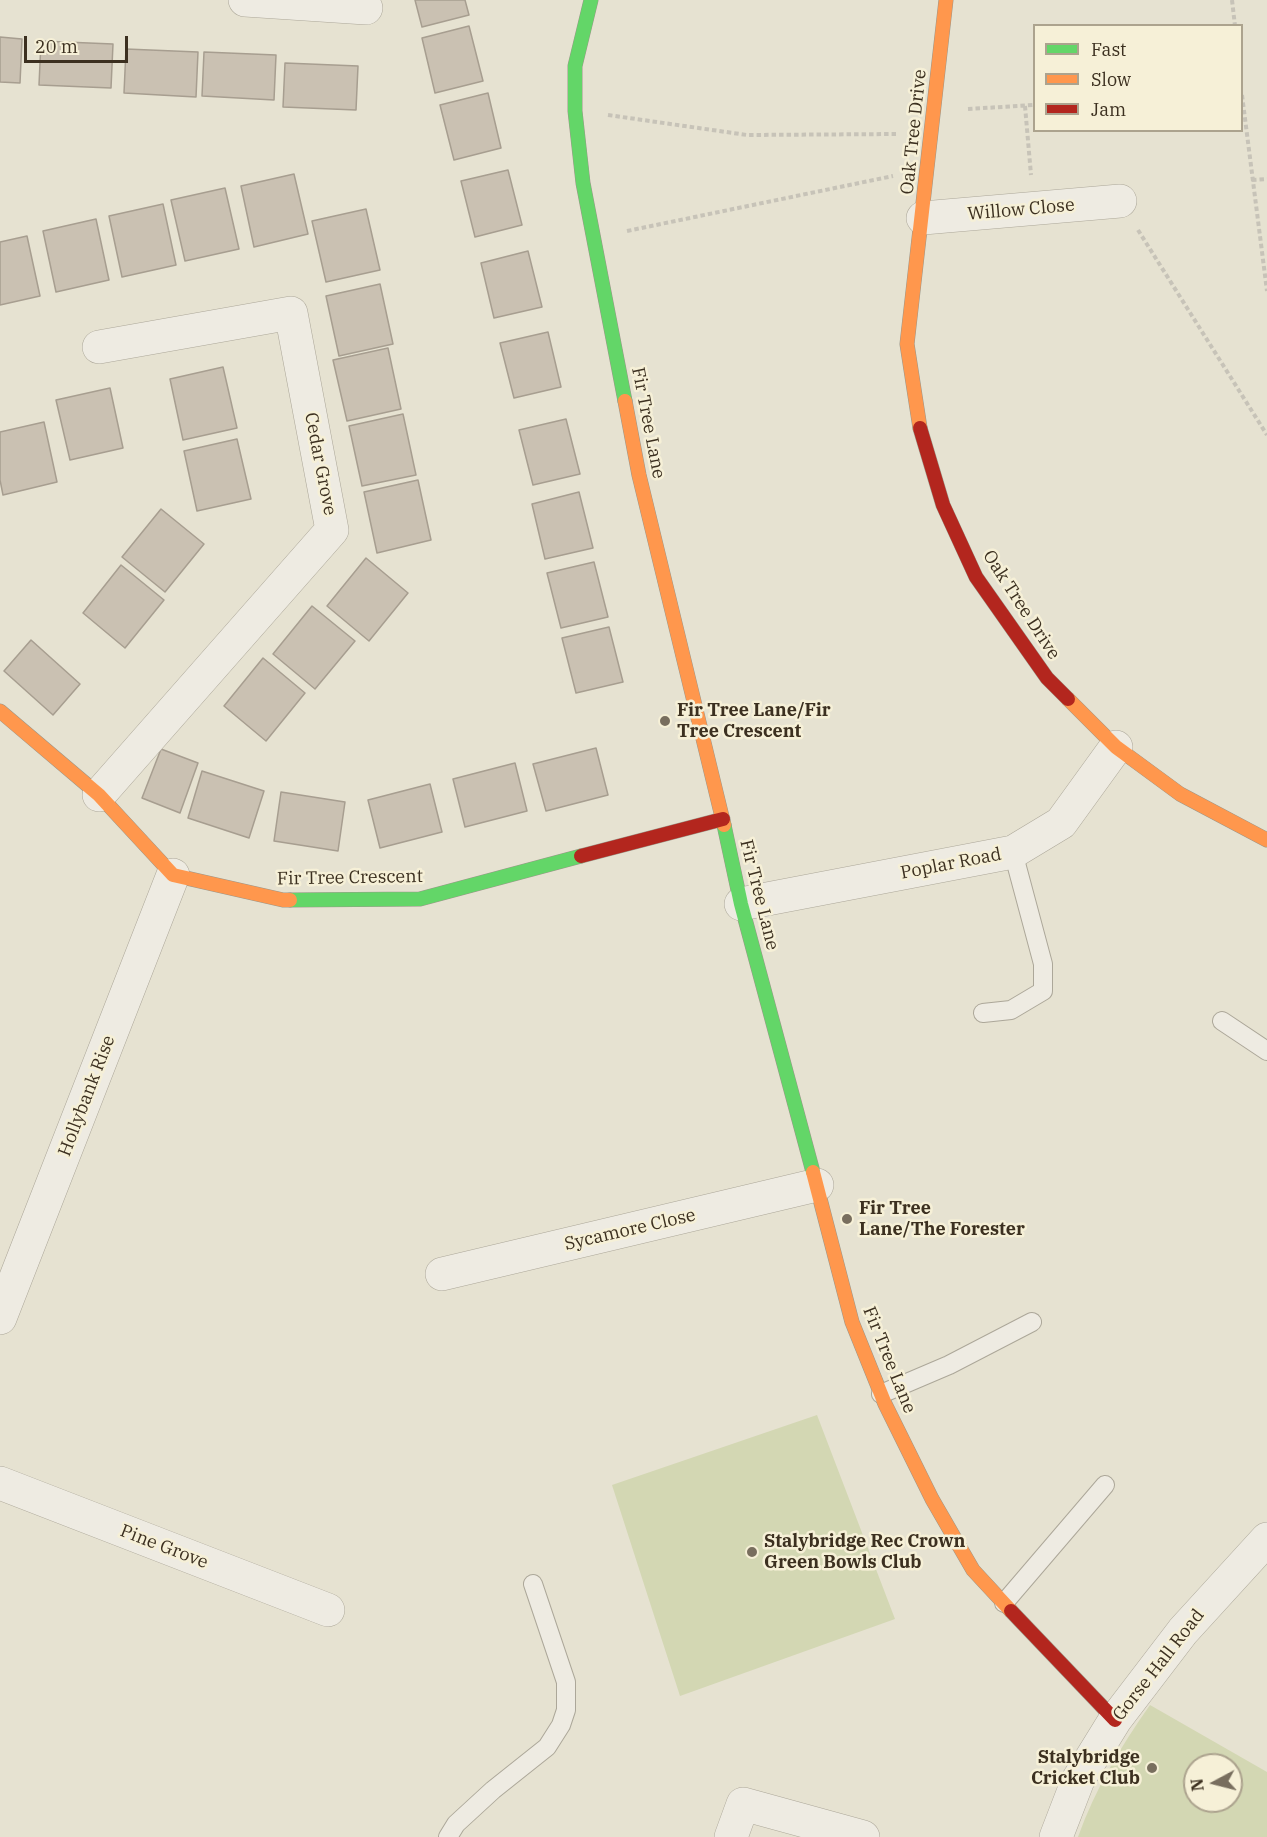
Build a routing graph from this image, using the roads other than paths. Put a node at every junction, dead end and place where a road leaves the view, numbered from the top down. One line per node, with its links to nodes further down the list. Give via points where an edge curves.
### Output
1 (245, 0): 4 (street)
2 (591, 0): 11 (street, Fir Tree Lane, via 575,66 575,111 583,183 639,475)
3 (946, 0): 6 (street, Oak Tree Drive)
4 (366, 8)
5 (1120, 201): 6 (street, Willow Close)
6 (922, 218): 9 (street, Oak Tree Drive, via 907,344 920,431 943,504 976,577 1047,678)
7 (99, 347): 10 (street, Cedar Grove, via 291,313 332,530)
8 (0, 711): 10 (street)
9 (1116, 747): 12 (street, Oak Tree Drive, via 1180,794); 13 (street, Poplar Road, via 1061,823)
10 (99, 795): 14 (street)
11 (723, 819): 14 (street, Fir Tree Crescent, via 420,898 284,900); 15 (street, Fir Tree Lane)
12 (1263, 831)
13 (1013, 852): 15 (street, Poplar Road); 16 (lane, via 1043,964 1044,991 1011,1010)
14 (173, 875): 21 (street, Hollybank Rise)
15 (741, 904): 19 (street, Fir Tree Lane)
16 (983, 1013)
17 (1222, 1021): 18 (lane)
18 (1267, 1051)
19 (817, 1185): 20 (street, Sycamore Close); 23 (street, Fir Tree Lane, via 852,1322)
20 (442, 1274)
21 (0, 1318)
22 (1032, 1322): 23 (lane, via 949,1365)
23 (881, 1394): 28 (street, Fir Tree Lane, via 932,1499 973,1570)
24 (0, 1483): 29 (street, Pine Grove)
25 (1105, 1485): 28 (lane)
26 (1267, 1539): 30 (street, Gorse Hall Road, via 1184,1631)
27 (533, 1584): 31 (lane, via 566,1682 566,1710 561,1725 547,1747 493,1790 456,1824)
28 (1004, 1603): 30 (street, Fir Tree Lane)
29 (328, 1610)
30 (1115, 1720): 34 (street, Gorse Hall Road, via 1078,1780)
31 (448, 1837)
32 (731, 1837): 33 (street, via 743,1804)
33 (863, 1837)
34 (1056, 1837)

